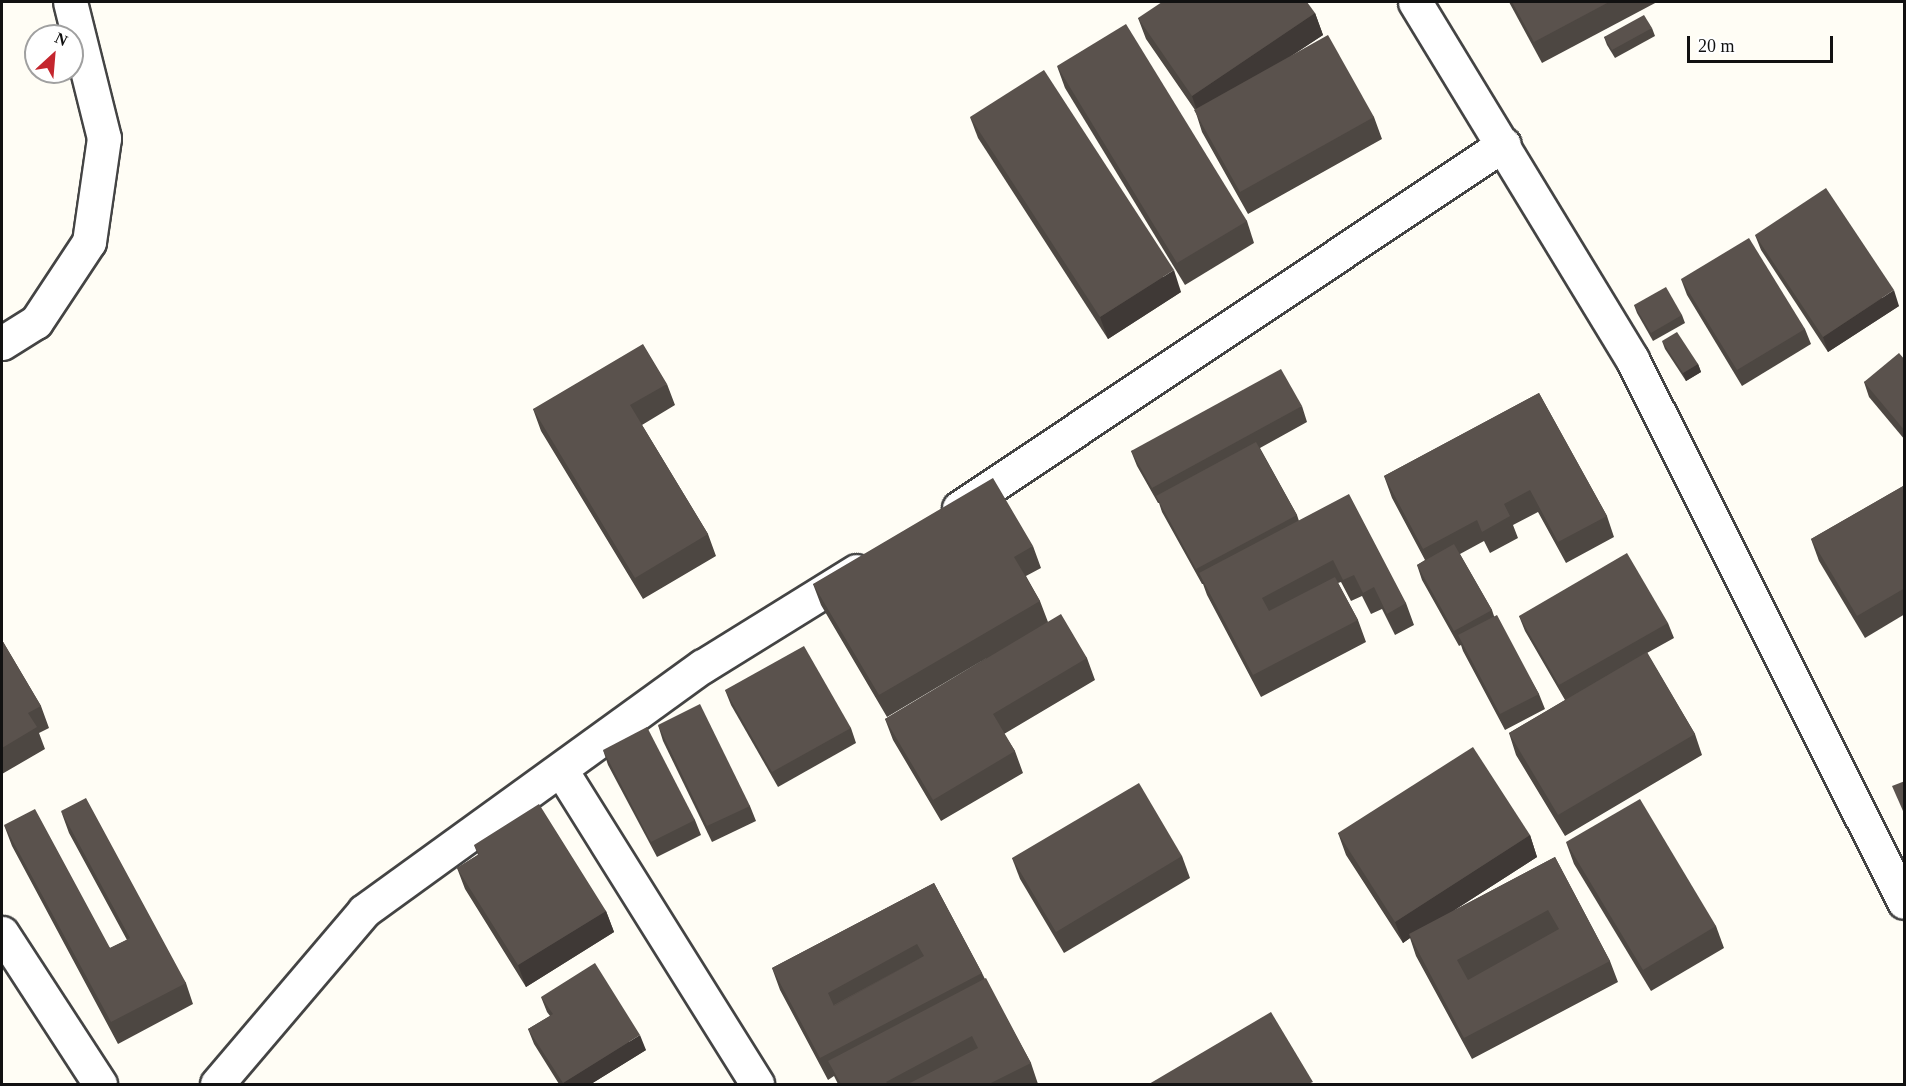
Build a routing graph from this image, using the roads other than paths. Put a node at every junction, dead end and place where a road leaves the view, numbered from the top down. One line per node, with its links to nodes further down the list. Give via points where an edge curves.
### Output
1 (70, 2): 4 (street, via 104,138 89,242 36,322)
2 (1415, 2): 3 (street)
3 (1504, 144): 5 (street); 8 (street, via 1632,359)
4 (2, 343)
5 (937, 522)
6 (886, 553): 7 (street, via 703,666)
7 (561, 770): 11 (street, via 364,911); 12 (street)
8 (1905, 902)
9 (2, 933): 10 (street)
10 (100, 1084)
11 (217, 1084)
12 (757, 1084)

